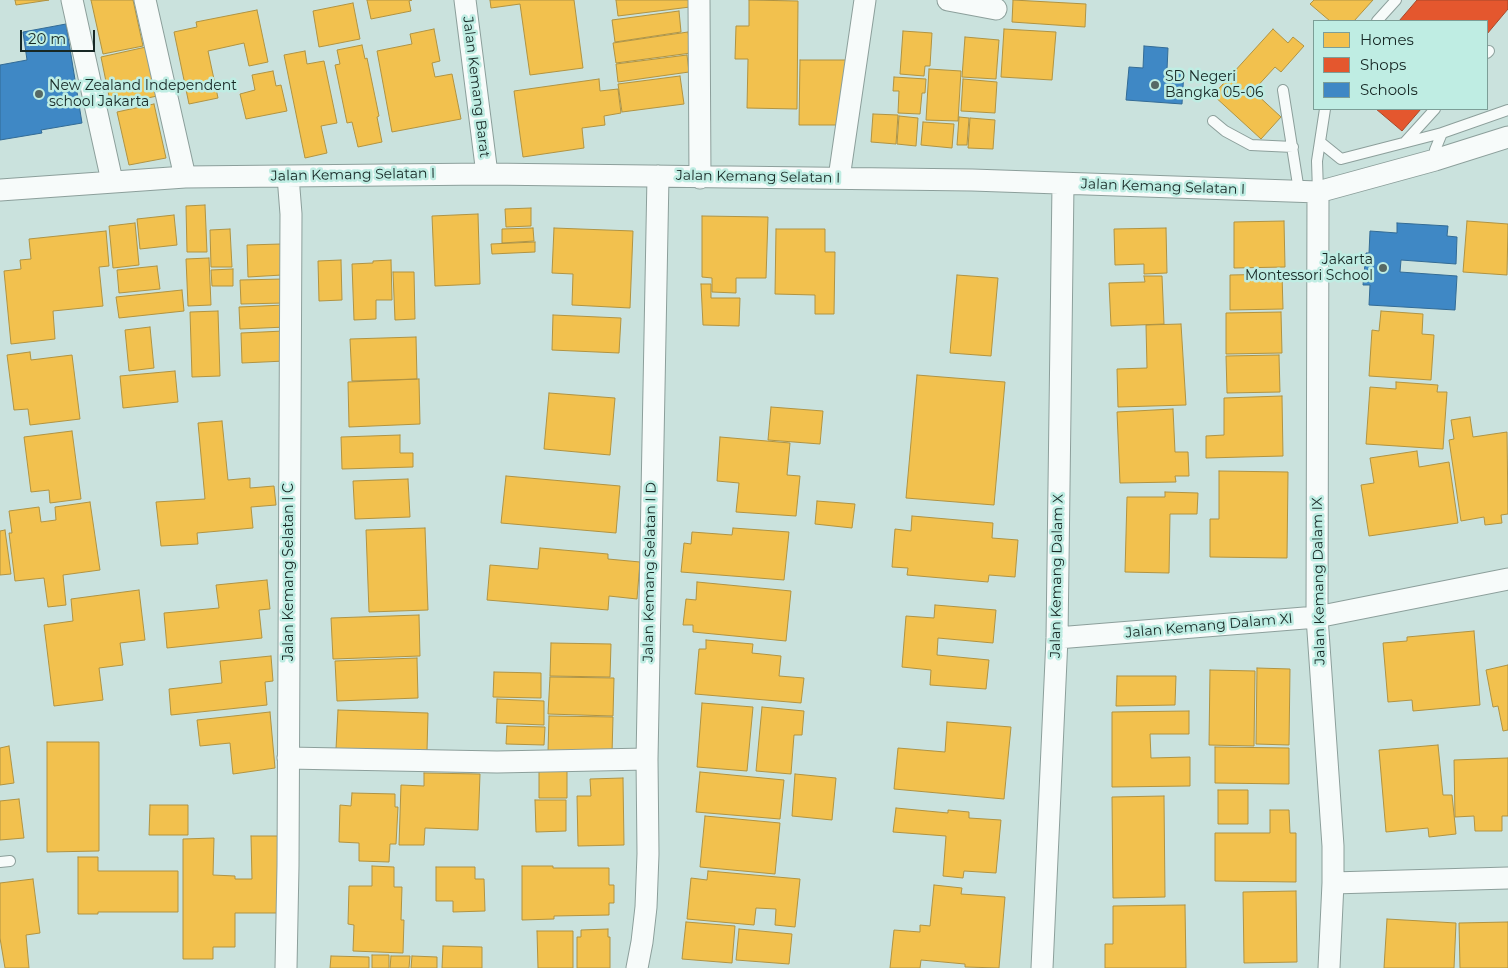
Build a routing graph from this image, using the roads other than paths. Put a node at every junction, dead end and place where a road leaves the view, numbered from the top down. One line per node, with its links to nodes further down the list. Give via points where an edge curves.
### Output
1 (72, 0): 27 (street)
2 (145, 0): 24 (street)
3 (465, 0): 21 (street, Jalan Kemang Barat)
4 (699, 0): 25 (street)
5 (865, 0): 26 (street)
6 (948, 0): 8 (street)
7 (1396, 0): 9 (lane)
8 (996, 9)
9 (1378, 20)
10 (1283, 90): 19 (lane)
11 (1324, 110): 17 (lane)
12 (1434, 110): 18 (lane)
13 (1508, 110): 15 (lane)
14 (1213, 121): 19 (lane, via 1251,145)
15 (1442, 133): 18 (lane); 20 (lane, via 1435,150)
16 (1508, 137): 20 (street, Jalan Kemang Selatan I)
17 (1320, 142): 18 (lane, via 1341,159); 30 (lane)
18 (1404, 142)
19 (1293, 147): 30 (lane)
20 (1435, 160): 30 (street, Jalan Kemang Selatan I)
21 (487, 174): 22 (street, Jalan Kemang Selatan I); 23 (street, Jalan Kemang Selatan I)
22 (288, 176): 24 (street, Jalan Kemang Selatan I); 34 (street, Jalan Kemang Selatan I C, via 291,214)
23 (658, 176): 25 (street, Jalan Kemang Selatan I); 35 (street, Jalan Kemang Selatan I D)
24 (185, 177): 27 (street, Jalan Kemang Selatan I)
25 (700, 178): 26 (street, Jalan Kemang Selatan I)
26 (839, 178): 28 (street, Jalan Kemang Selatan I)
27 (112, 181): 29 (street, Jalan Kemang Selatan I)
28 (1063, 184): 30 (street, Jalan Kemang Selatan I); 33 (street, Jalan Kemang Dalam X)
29 (0, 190)
30 (1309, 192): 32 (street, Jalan Kemang Dalam IX)
31 (1508, 579): 32 (street, Jalan Kemang Dalam XI)
32 (1317, 618): 33 (street, Jalan Kemang Dalam XI); 37 (street, Jalan Kemang Dalam IX)
33 (1057, 638): 40 (street, Jalan Kemang Dalam X)
34 (288, 758): 35 (street, via 497,762); 38 (street, Jalan Kemang Selatan I C)
35 (647, 759): 39 (street, Jalan Kemang Selatan I D, via 646,907)
36 (1508, 878): 37 (street)
37 (1334, 883): 41 (street, Jalan Kemang Dalam IX)
38 (286, 968)
39 (637, 968)
40 (1042, 968)
41 (1329, 968)

